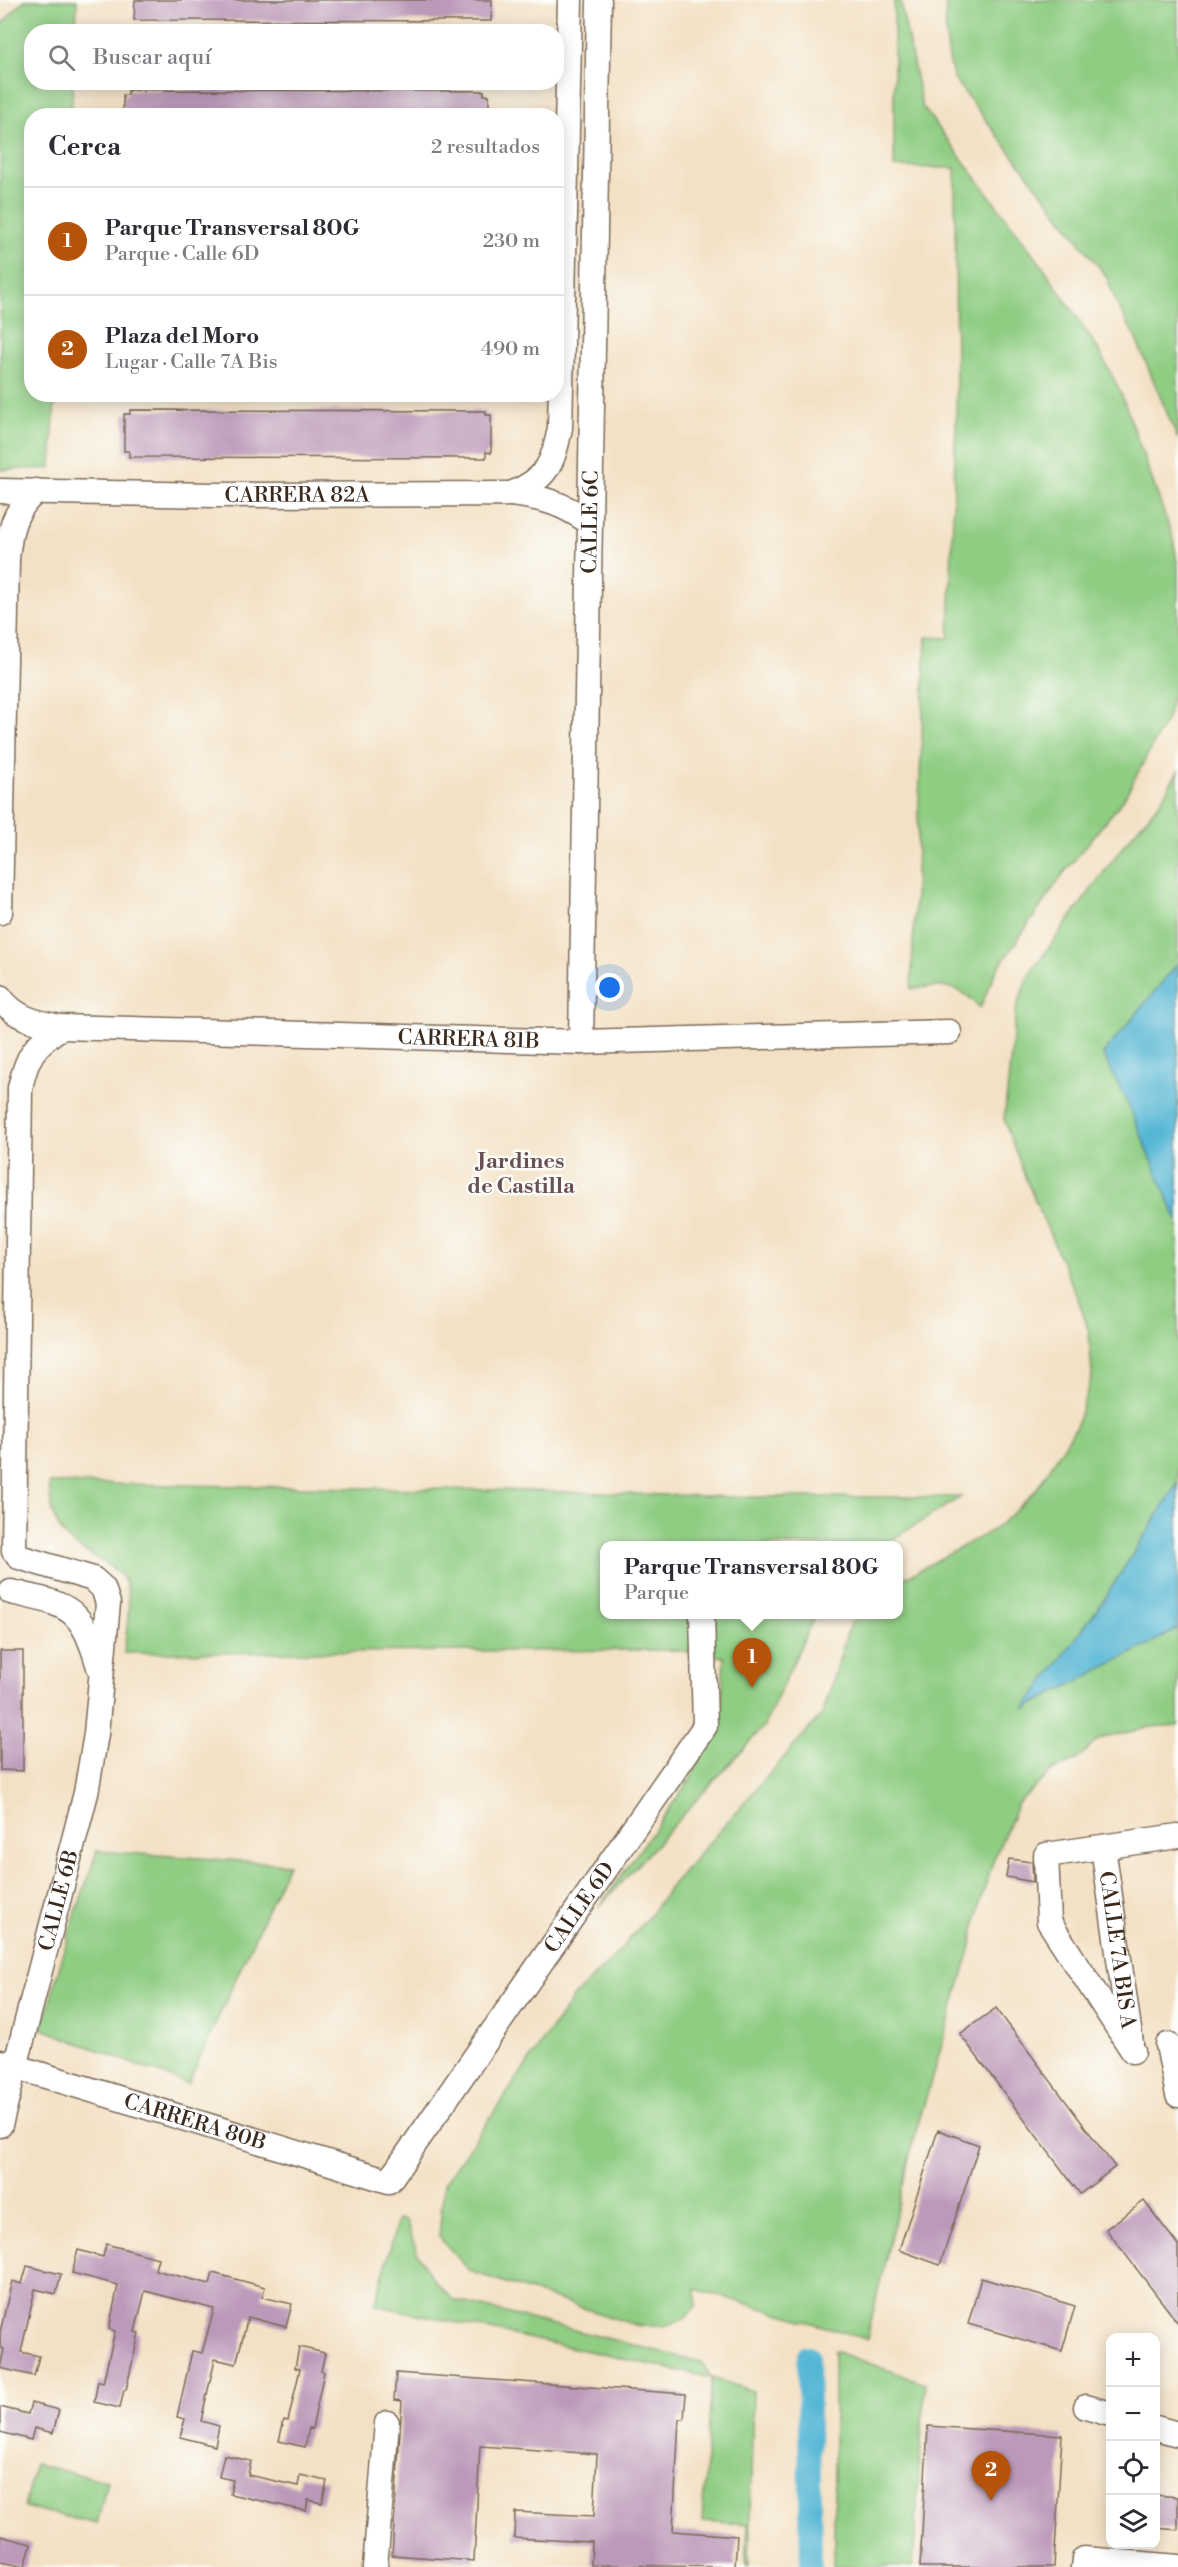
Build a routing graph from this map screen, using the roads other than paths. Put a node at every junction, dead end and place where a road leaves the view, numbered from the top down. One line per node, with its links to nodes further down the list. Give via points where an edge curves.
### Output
1 (570, 0): 3 (street, CALLE 6C)
2 (598, 0): 8 (street, CALLE 6C)
3 (564, 257)
4 (561, 402): 7 (street, CALLE 6C, via 560,428 550,466 540,478)
5 (0, 491): 6 (street, CARRERA 82A)
6 (36, 491): 7 (street, CARRERA 82A); 9 (street, via 22,503)
7 (512, 494): 8 (street, CARRERA 82A, via 554,502)
8 (588, 522): 14 (street, CALLE 6C)
9 (4, 553): 10 (street)
10 (0, 912)
11 (0, 997): 12 (street, CARRERA 81B, via 6,1006 28,1020)
12 (61, 1027): 14 (street, CARRERA 81B); 15 (street, via 37,1044 28,1056 20,1089)
13 (949, 1032): 14 (street, CARRERA 81B)
14 (581, 1042)
15 (11, 1551): 16 (street, via 23,1572 21,1580); 18 (street, CALLE 6B, via 93,1579 103,1588 108,1603)
16 (5, 1593): 18 (street, via 47,1600 78,1616)
17 (702, 1619): 26 (street, CALLE 6D, via 705,1726)
18 (100, 1672): 23 (street, CALLE 6B, via 96,1734 86,1793)
19 (1178, 1836): 20 (street)
20 (1103, 1847): 22 (street, CALLE 7A BIS A); 22 (street, via 1046,1855 1050,1922)
21 (1173, 2044): 22 (street); 24 (street)
22 (1133, 2051)
23 (7, 2064): 25 (street, CALLE 6B); 26 (street, CARRERA 80B)
24 (1178, 2095)
25 (0, 2125)
26 (389, 2181)
27 (1086, 2407): 28 (street)
28 (1106, 2413)
29 (387, 2423): 33 (street)
30 (1160, 2429): 31 (street)
31 (1178, 2434)
32 (1084, 2563): 34 (street)
33 (375, 2567)
34 (1178, 2567)

